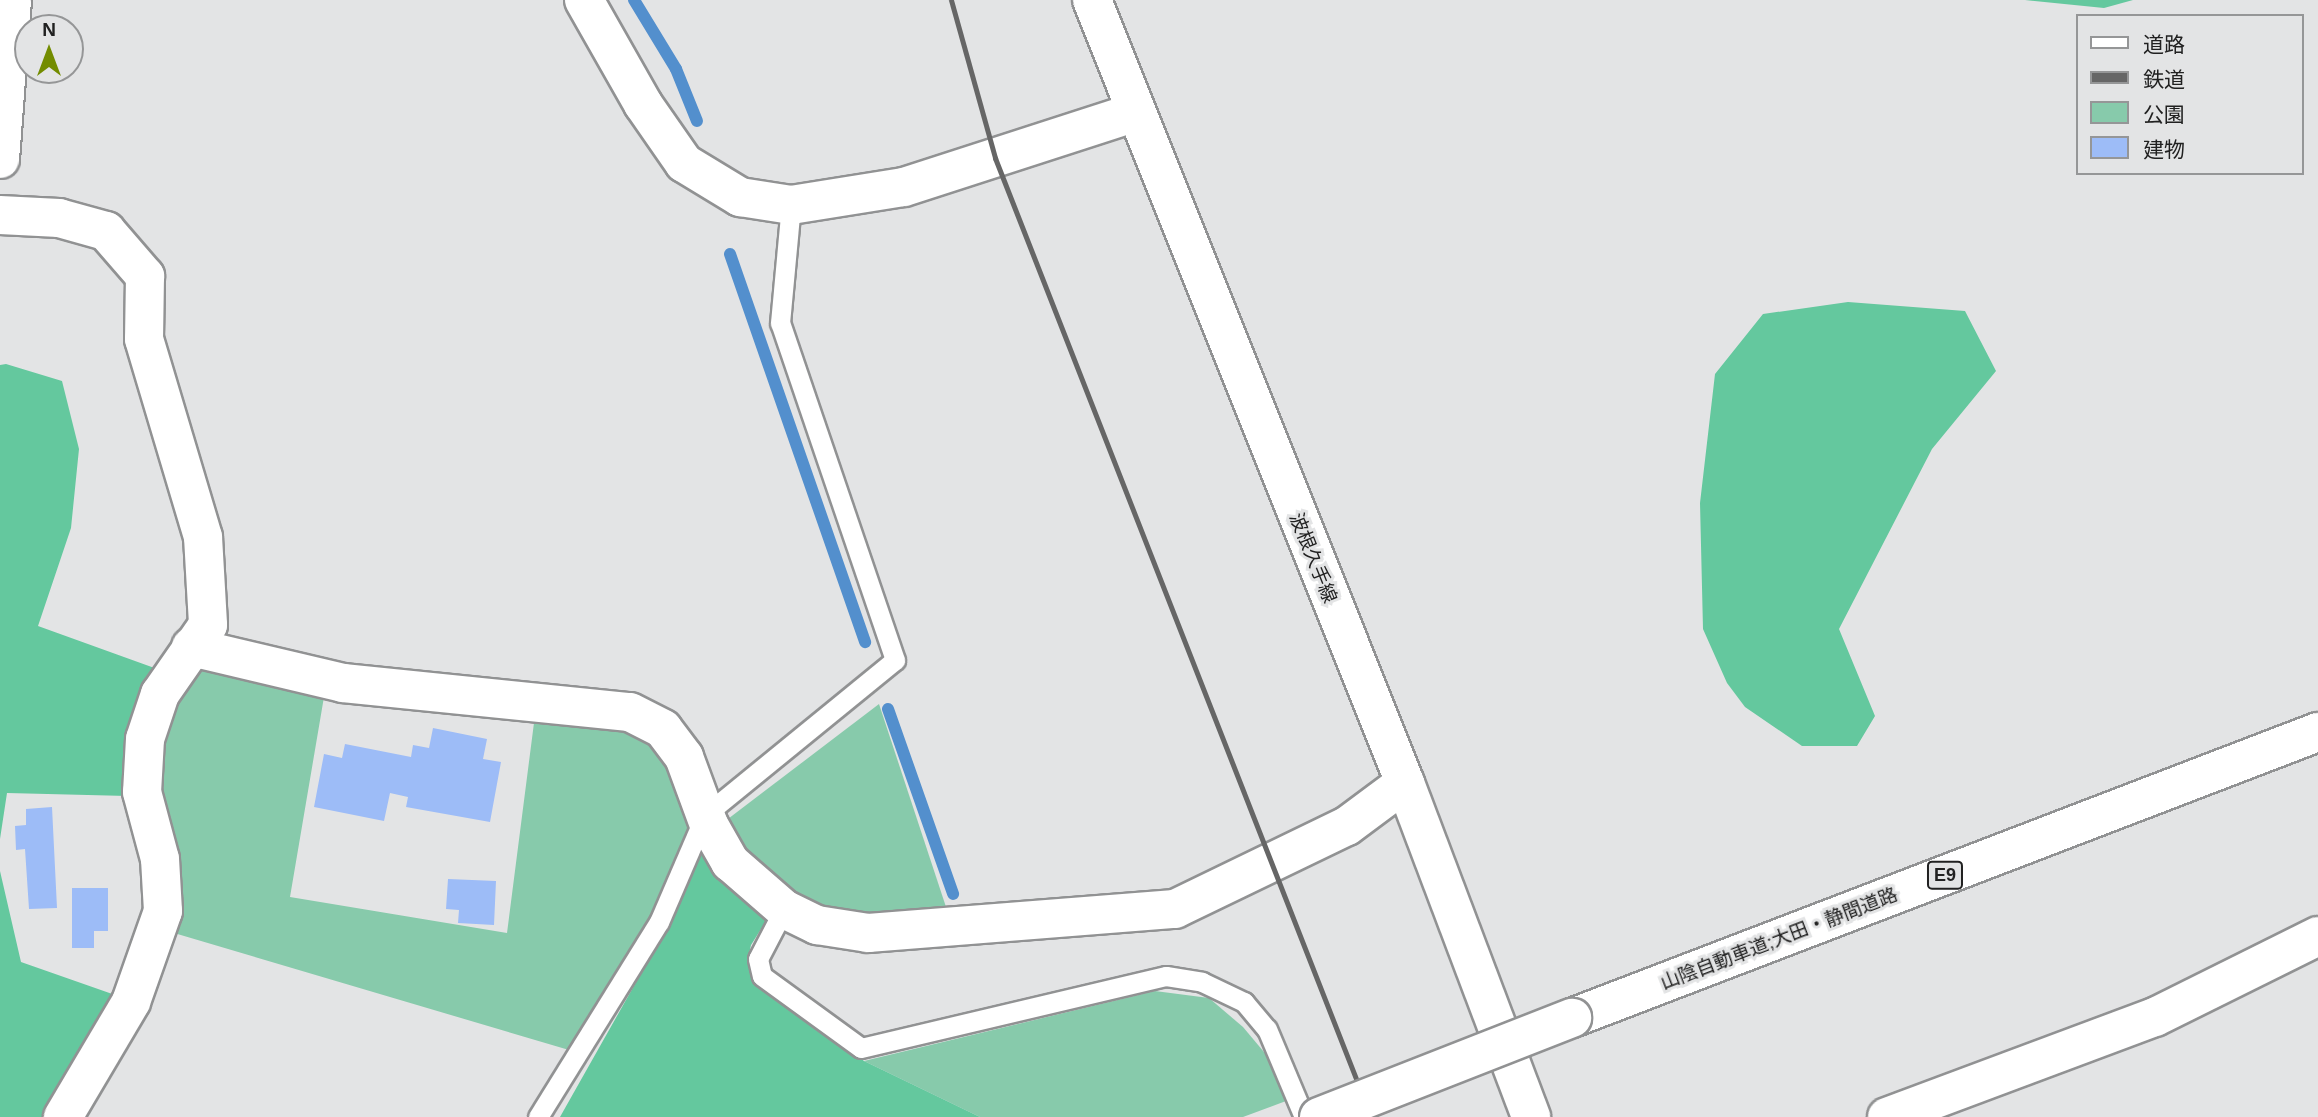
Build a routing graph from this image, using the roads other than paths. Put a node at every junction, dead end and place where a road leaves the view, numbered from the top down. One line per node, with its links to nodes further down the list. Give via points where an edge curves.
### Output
1 (12, 0): 5 (main road)
2 (584, 0): 6 (main road, via 643,104 684,163 740,197)
3 (1092, 0): 4 (main road, 波根久手線)
4 (1136, 112): 6 (main road, via 904,187); 10 (main road, 波根久手線)
5 (0, 159)
6 (791, 205): 11 (lane, via 780,323 895,660)
7 (0, 215): 8 (main road, via 59,218 106,231 145,276 144,339 203,537 208,625)
8 (191, 647): 11 (main road, via 343,683 630,712 663,729 684,757); 14 (main road, via 160,694 145,739 142,792 160,859 163,911 131,1002)
9 (2318, 732): 17 (main road, 山陰自動車道;大田・静間道路 / E9, bridge)
10 (1405, 783): 12 (main road, via 1347,826 1175,909 867,933 817,925); 18 (main road, 波根久手線)
11 (705, 815): 12 (main road, via 730,862); 15 (lane, via 659,922)
12 (784, 909): 16 (lane, via 758,959 762,976 861,1048 1166,976 1202,982 1244,1002 1267,1029)
13 (2318, 936): 19 (main road, via 2155,1017)
14 (62, 1117)
15 (538, 1117)
16 (1304, 1117)
17 (1319, 1117)
18 (1531, 1117)
19 (1887, 1117)

